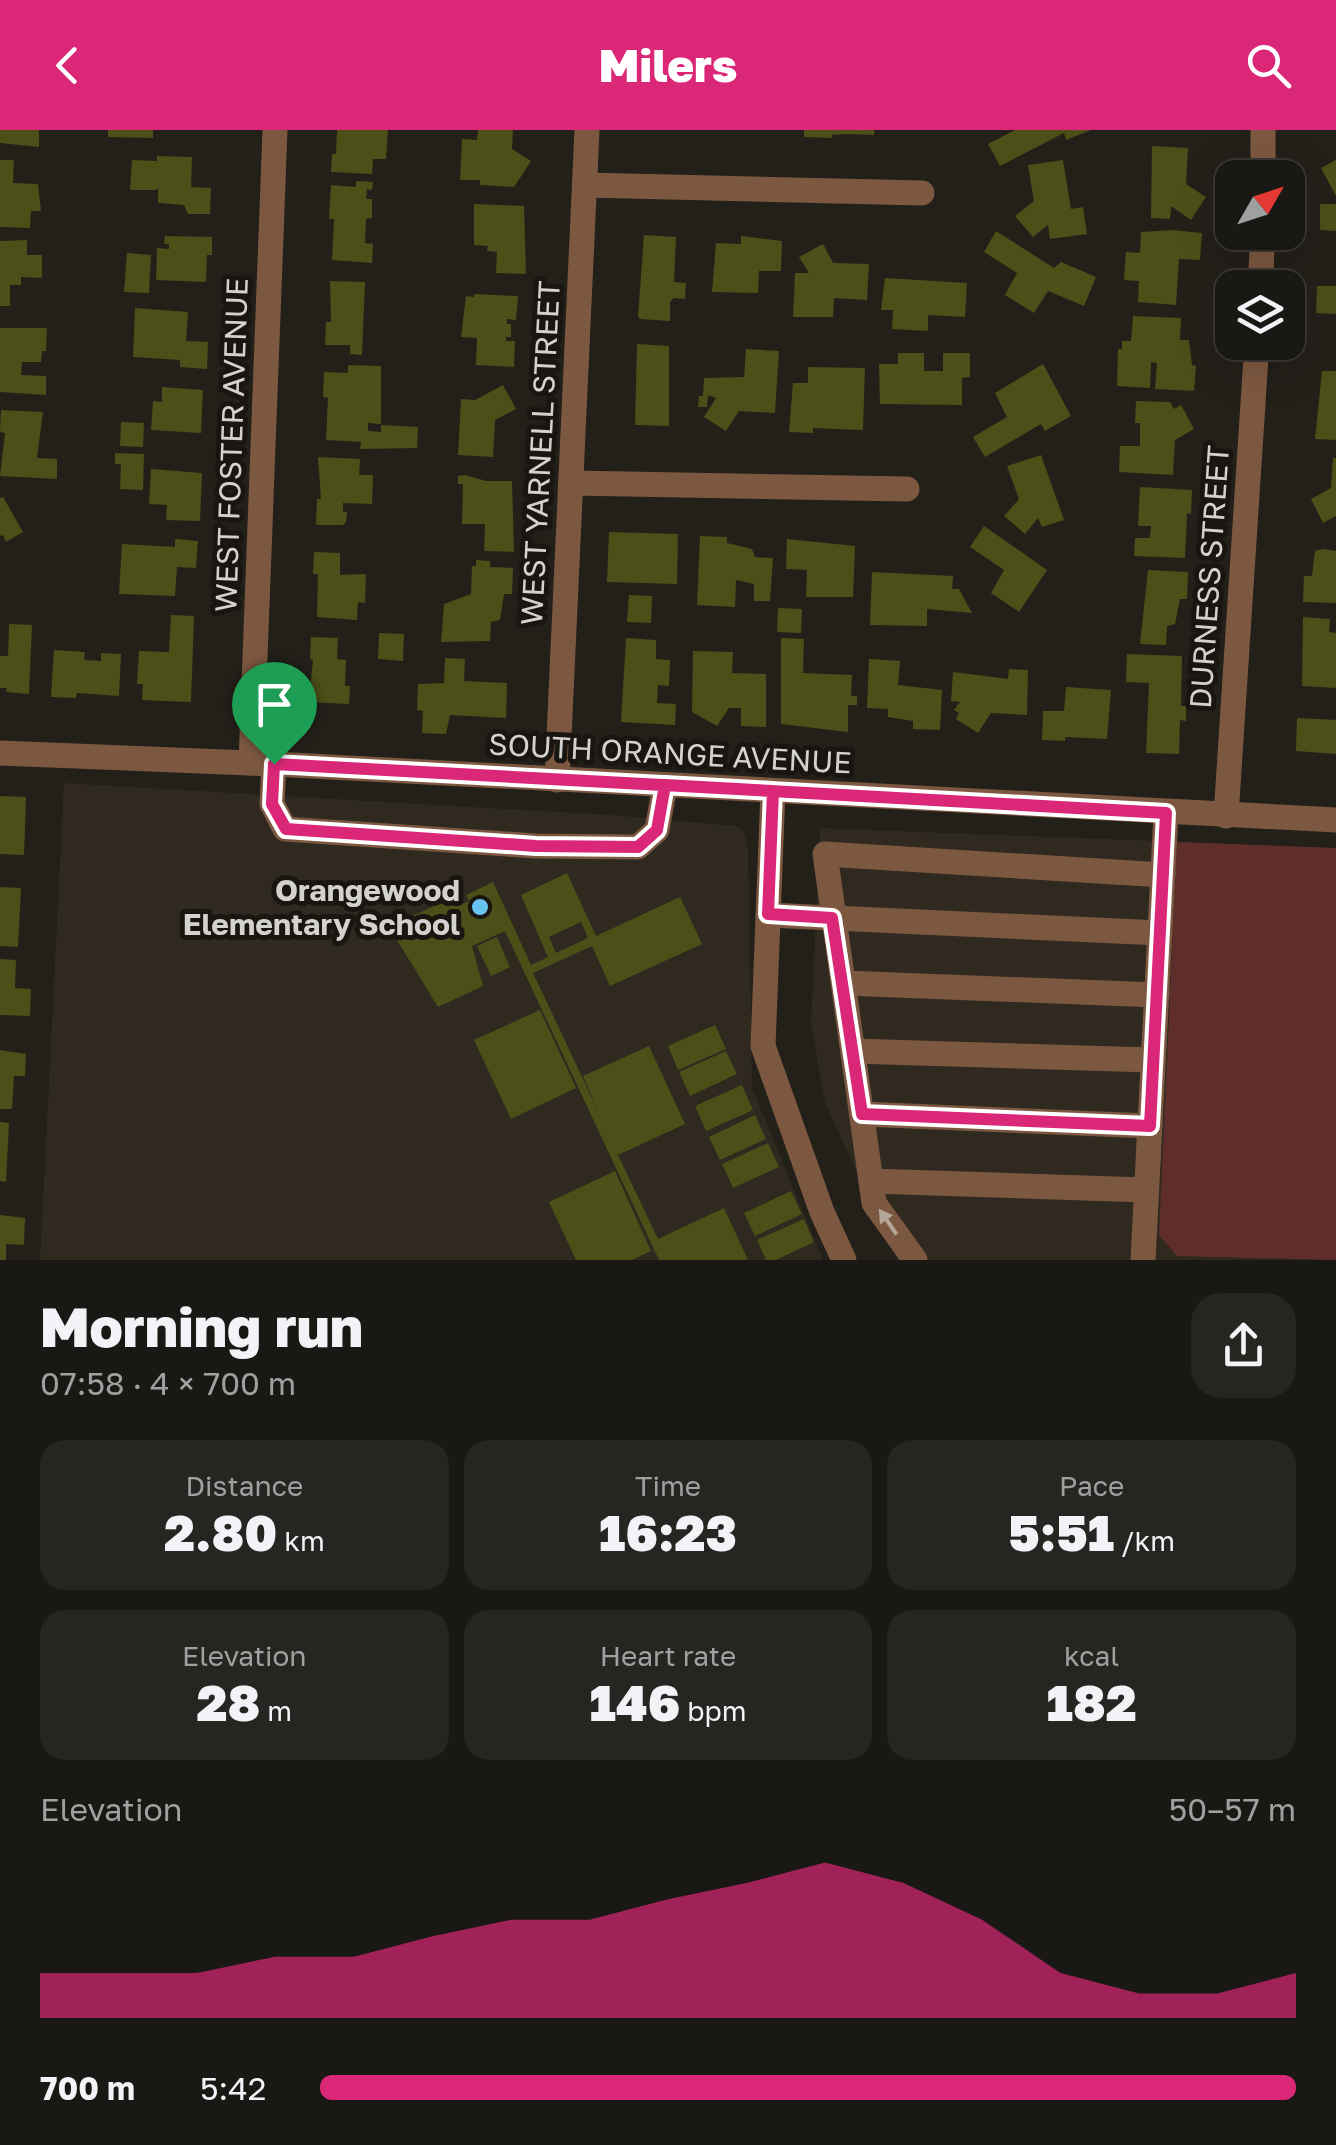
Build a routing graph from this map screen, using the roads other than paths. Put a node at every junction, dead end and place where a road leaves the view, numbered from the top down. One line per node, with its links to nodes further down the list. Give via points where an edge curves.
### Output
1 (275, 130): 11 (street, WEST FOSTER AVENUE)
2 (587, 130): 5 (street, WEST YARNELL STREET)
3 (1263, 130): 4 (street)
4 (1263, 160)
5 (585, 185): 6 (street); 8 (street, WEST YARNELL STREET)
6 (922, 194)
7 (1256, 360): 16 (street, DURNESS STREET)
8 (571, 484): 9 (street); 12 (street, WEST YARNELL STREET)
9 (907, 489)
10 (0, 753): 11 (street, SOUTH ORANGE AVENUE)
11 (262, 764): 12 (street, SOUTH ORANGE AVENUE); 13 (street, WEST FOSTER AVENUE, via 286,829 536,846 638,847 657,830)
12 (557, 780): 13 (street, SOUTH ORANGE AVENUE)
13 (665, 785): 14 (street, SOUTH ORANGE AVENUE)
14 (773, 791): 15 (street, SOUTH ORANGE AVENUE); 19 (street)
15 (1166, 813): 16 (street, SOUTH ORANGE AVENUE); 18 (street)
16 (1226, 816): 17 (street, SOUTH ORANGE AVENUE)
17 (1336, 820)
18 (1163, 874): 20 (street, via 825,854); 21 (street)
19 (768, 914): 20 (street); 30 (street, via 763,1046)
20 (832, 918): 21 (street); 22 (street)
21 (1160, 933): 23 (street)
22 (844, 983): 23 (street); 24 (street)
23 (1157, 994): 25 (street)
24 (853, 1050): 25 (street); 26 (street)
25 (1153, 1060): 27 (street)
26 (862, 1114): 27 (street); 28 (street)
27 (1150, 1126): 29 (street)
28 (871, 1181): 29 (street); 31 (street, one-way to 28, via 874,1202)
29 (1146, 1190): 32 (street)
30 (844, 1260)
31 (915, 1260)
32 (1143, 1260)

